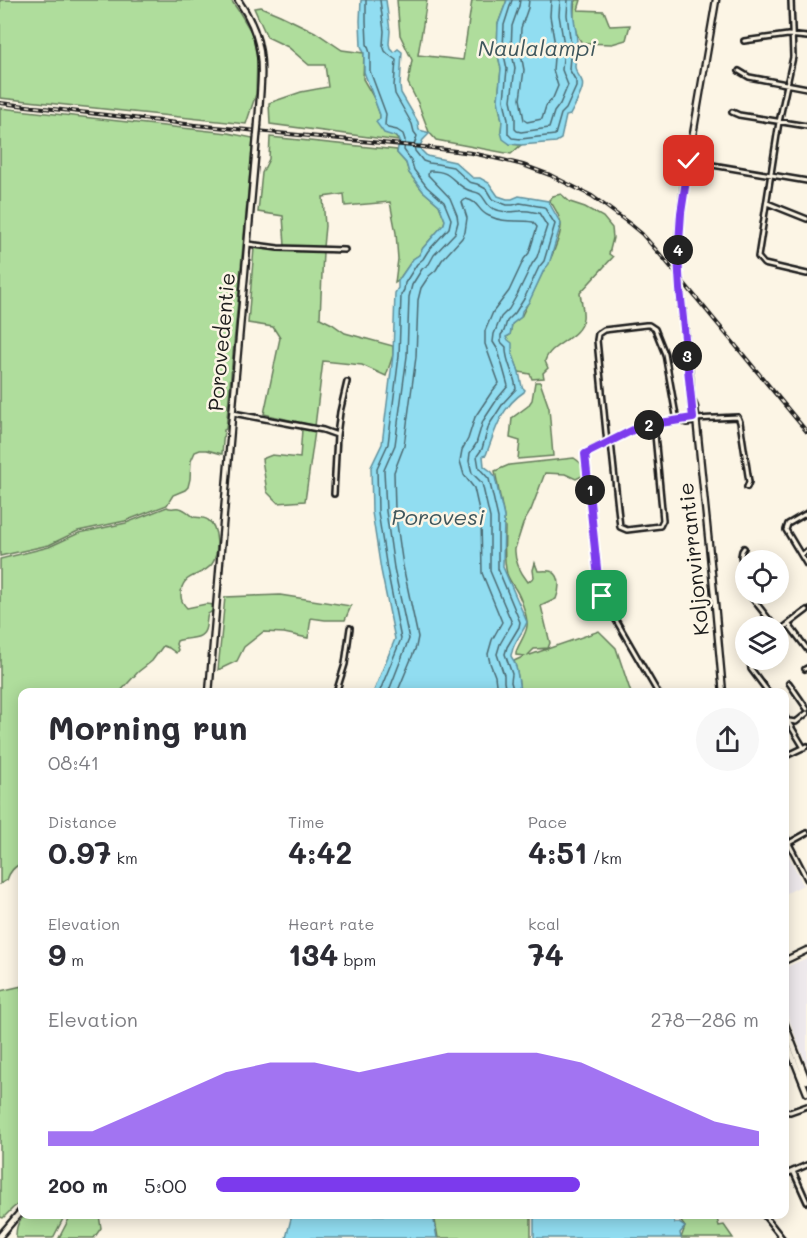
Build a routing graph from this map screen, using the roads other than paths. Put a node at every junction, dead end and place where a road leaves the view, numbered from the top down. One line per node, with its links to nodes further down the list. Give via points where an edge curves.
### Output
1 (237, 0): 18 (main road, Porovedentie, bridge, via 249,17 261,51)
2 (716, 0): 13 (main road, Koljonvirrantie)
3 (791, 0): 4 (street)
4 (792, 35): 5 (street); 6 (street); 8 (street)
5 (807, 37)
6 (744, 41)
7 (739, 71): 8 (street, via 749,77)
8 (788, 84): 9 (street); 11 (street)
9 (807, 88)
10 (732, 112): 11 (street)
11 (779, 122): 12 (street); 14 (street)
12 (807, 126)
13 (689, 161): 14 (street); 23 (main road, Koljonvirrantie, bridge, via 678,257)
14 (771, 174): 15 (street); 16 (street)
15 (807, 181)
16 (767, 203): 17 (street); 20 (street, via 759,259)
17 (807, 219)
18 (248, 244): 19 (street); 22 (main road, Porovedentie)
19 (345, 250)
20 (807, 274)
21 (347, 382): 26 (street)
22 (232, 413): 26 (street); 42 (main road, Porovedentie)
23 (695, 420): 24 (street); 28 (street, via 739,419); 45 (main road, Koljonvirrantie)
24 (679, 421): 25 (street); 27 (street, via 665,354 655,329 646,325 604,330 597,340)
25 (654, 424): 27 (street, via 641,426); 27 (street, via 663,522 658,526 622,529)
26 (337, 435): 29 (street)
27 (609, 443): 44 (street, via 585,454 598,578 602,596)
28 (747, 487)
29 (334, 494)
30 (807, 513): 32 (street, via 786,528)
31 (807, 551): 32 (street)
32 (801, 555): 33 (street)
33 (807, 565)
34 (757, 604): 36 (street)
35 (807, 610): 37 (street)
36 (766, 616)
37 (789, 625): 39 (street)
38 (350, 628): 43 (street)
39 (807, 649)
40 (752, 670): 46 (street)
41 (789, 683): 47 (street)
42 (209, 688)
43 (338, 688)
44 (655, 688)
45 (723, 688)
46 (765, 688)
47 (807, 711): 48 (street, via 796,722)
48 (789, 722)
49 (789, 725): 50 (street)
50 (806, 747): 51 (street)
51 (789, 755)
52 (807, 833): 53 (street)
53 (789, 843): 54 (street)
54 (807, 879)
55 (807, 950): 56 (main road)
56 (789, 959)
57 (789, 1035): 59 (main road)
58 (789, 1048): 60 (main road)
59 (807, 1081)
60 (807, 1093)
61 (807, 1106): 62 (street)
62 (789, 1112)
63 (807, 1165): 64 (street)
64 (793, 1172): 65 (street); 66 (street)
65 (789, 1173)
66 (807, 1202)
67 (18, 1215): 69 (main road)
68 (767, 1219): 70 (street)
69 (0, 1236)
70 (782, 1238)

